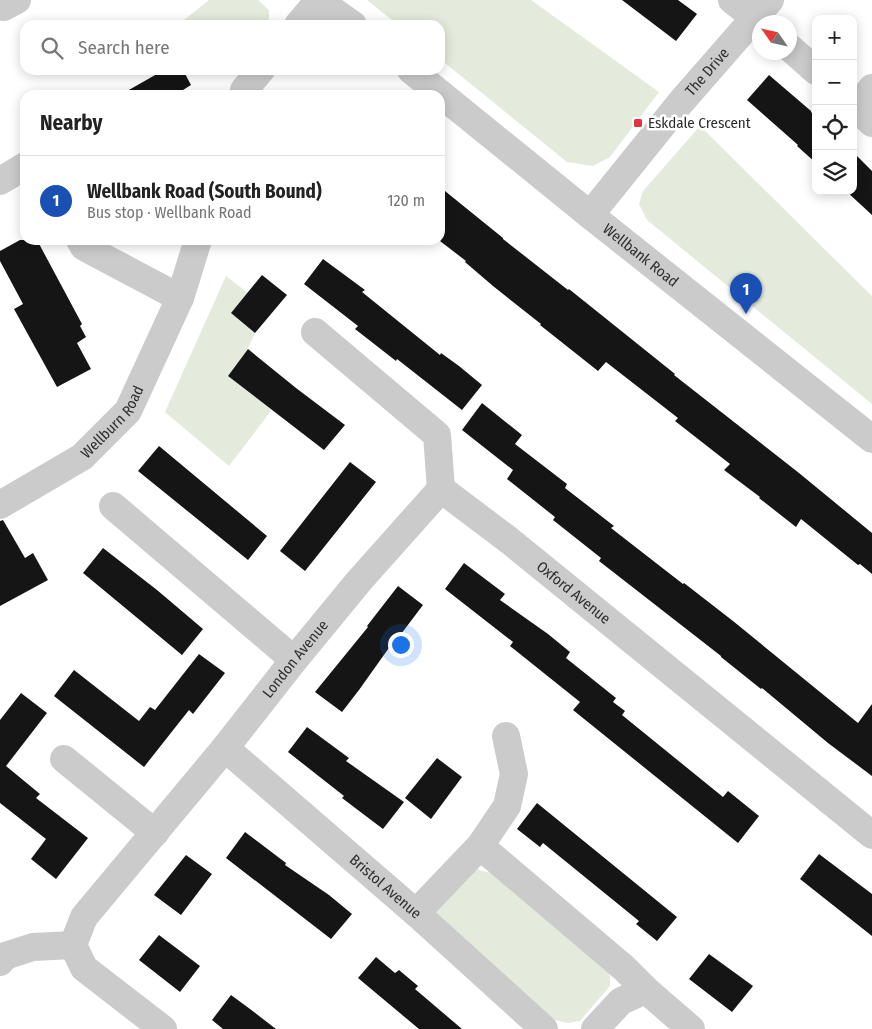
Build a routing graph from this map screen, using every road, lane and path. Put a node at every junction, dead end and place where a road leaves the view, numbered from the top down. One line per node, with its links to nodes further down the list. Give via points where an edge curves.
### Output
1 (17, 0): 4 (street, via 4,7)
2 (318, 0): 6 (street); 7 (street)
3 (732, 0): 5 (street)
4 (0, 2)
5 (762, 13): 17 (street, The Drive, via 681,102)
6 (302, 20)
7 (345, 20)
8 (797, 54): 9 (street)
9 (812, 67)
10 (257, 75): 12 (street)
11 (418, 75): 13 (street, Wellbank Road)
12 (244, 90)
13 (436, 90)
14 (445, 97): 17 (street, Wellbank Road)
15 (20, 169): 16 (street)
16 (0, 180)
17 (590, 216): 22 (street, Wellbank Road)
18 (83, 245): 20 (street)
19 (196, 245): 20 (street, Wellburn Road)
20 (180, 298): 24 (street, Wellburn Road, via 128,411 82,457)
21 (315, 332): 23 (street, via 438,434)
22 (872, 439)
23 (441, 490): 26 (street, London Avenue, via 359,581); 31 (street, Oxford Avenue, via 510,541)
24 (0, 506)
25 (113, 506): 26 (street)
26 (294, 660): 28 (street, London Avenue)
27 (506, 736): 32 (street, via 514,774 507,806)
28 (225, 748): 30 (street, London Avenue); 33 (street, Bristol Avenue)
29 (64, 759): 30 (street)
30 (155, 833): 34 (street, London Avenue, via 84,917)
31 (872, 835)
32 (480, 846): 33 (street); 36 (street)
33 (416, 913): 38 (street, Bristol Avenue)
34 (73, 945): 35 (street, via 33,946 5,956); 37 (street, via 84,968)
35 (0, 962)
36 (646, 990): 39 (street, via 621,1001); 40 (street)
37 (163, 1029)
38 (544, 1029)
39 (595, 1029)
40 (691, 1029)

